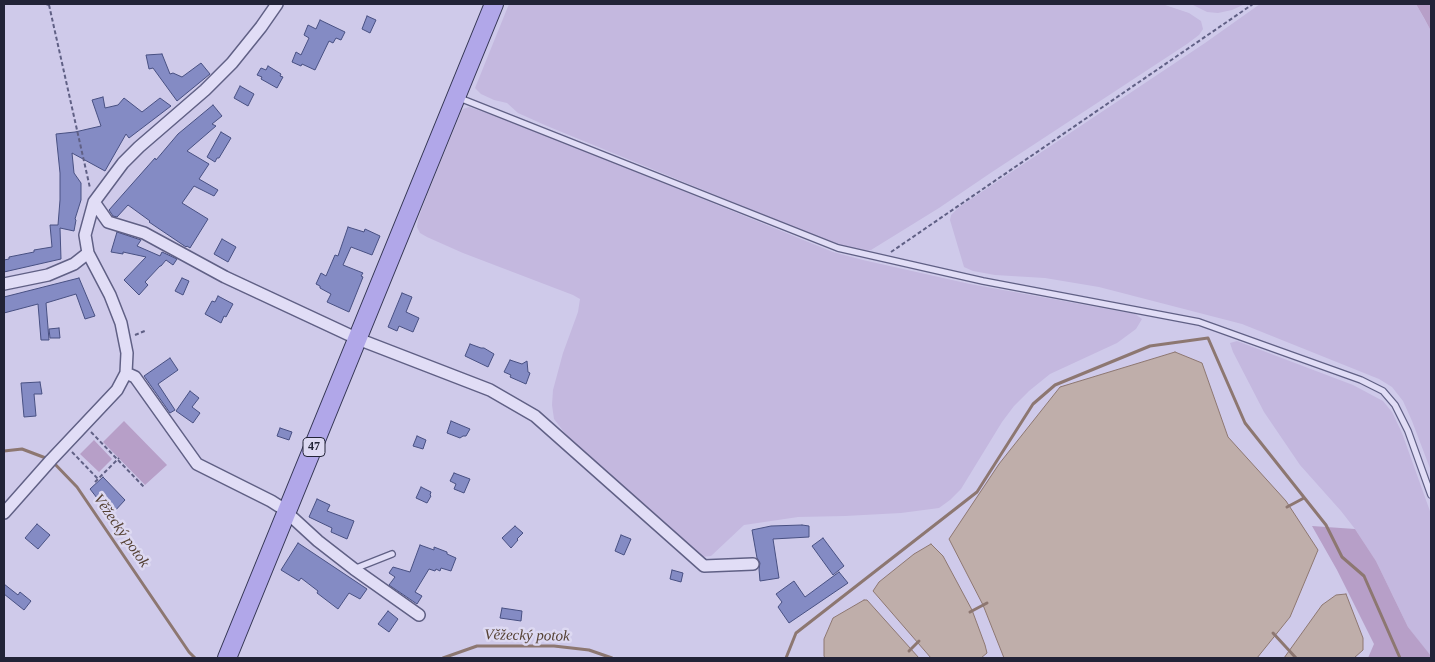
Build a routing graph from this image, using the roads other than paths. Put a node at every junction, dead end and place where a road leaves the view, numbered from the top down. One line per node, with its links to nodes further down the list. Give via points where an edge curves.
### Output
1 (277, 4): 4 (street, via 232,62 122,163)
2 (494, 4): 3 (main road, 47)
3 (456, 97): 7 (main road, 47); 9 (lane, via 838,248 992,283 1200,322 1361,380 1383,391 1395,405)
4 (94, 202): 5 (street, via 85,235); 7 (street, via 108,222 144,233 225,277)
5 (88, 253): 6 (street, via 74,264 48,275); 8 (street, via 121,323 127,354)
6 (4, 284)
7 (358, 339): 11 (main road, 47); 13 (street, via 490,390 535,416 704,566)
8 (126, 373): 10 (street, via 117,390); 11 (street, via 135,377 197,464 282,508)
9 (1431, 495)
10 (4, 513)
11 (287, 514): 14 (street); 16 (main road, 47)
12 (392, 554): 14 (lane)
13 (753, 564)
14 (354, 569): 15 (street)
15 (418, 615)
16 (227, 658)

